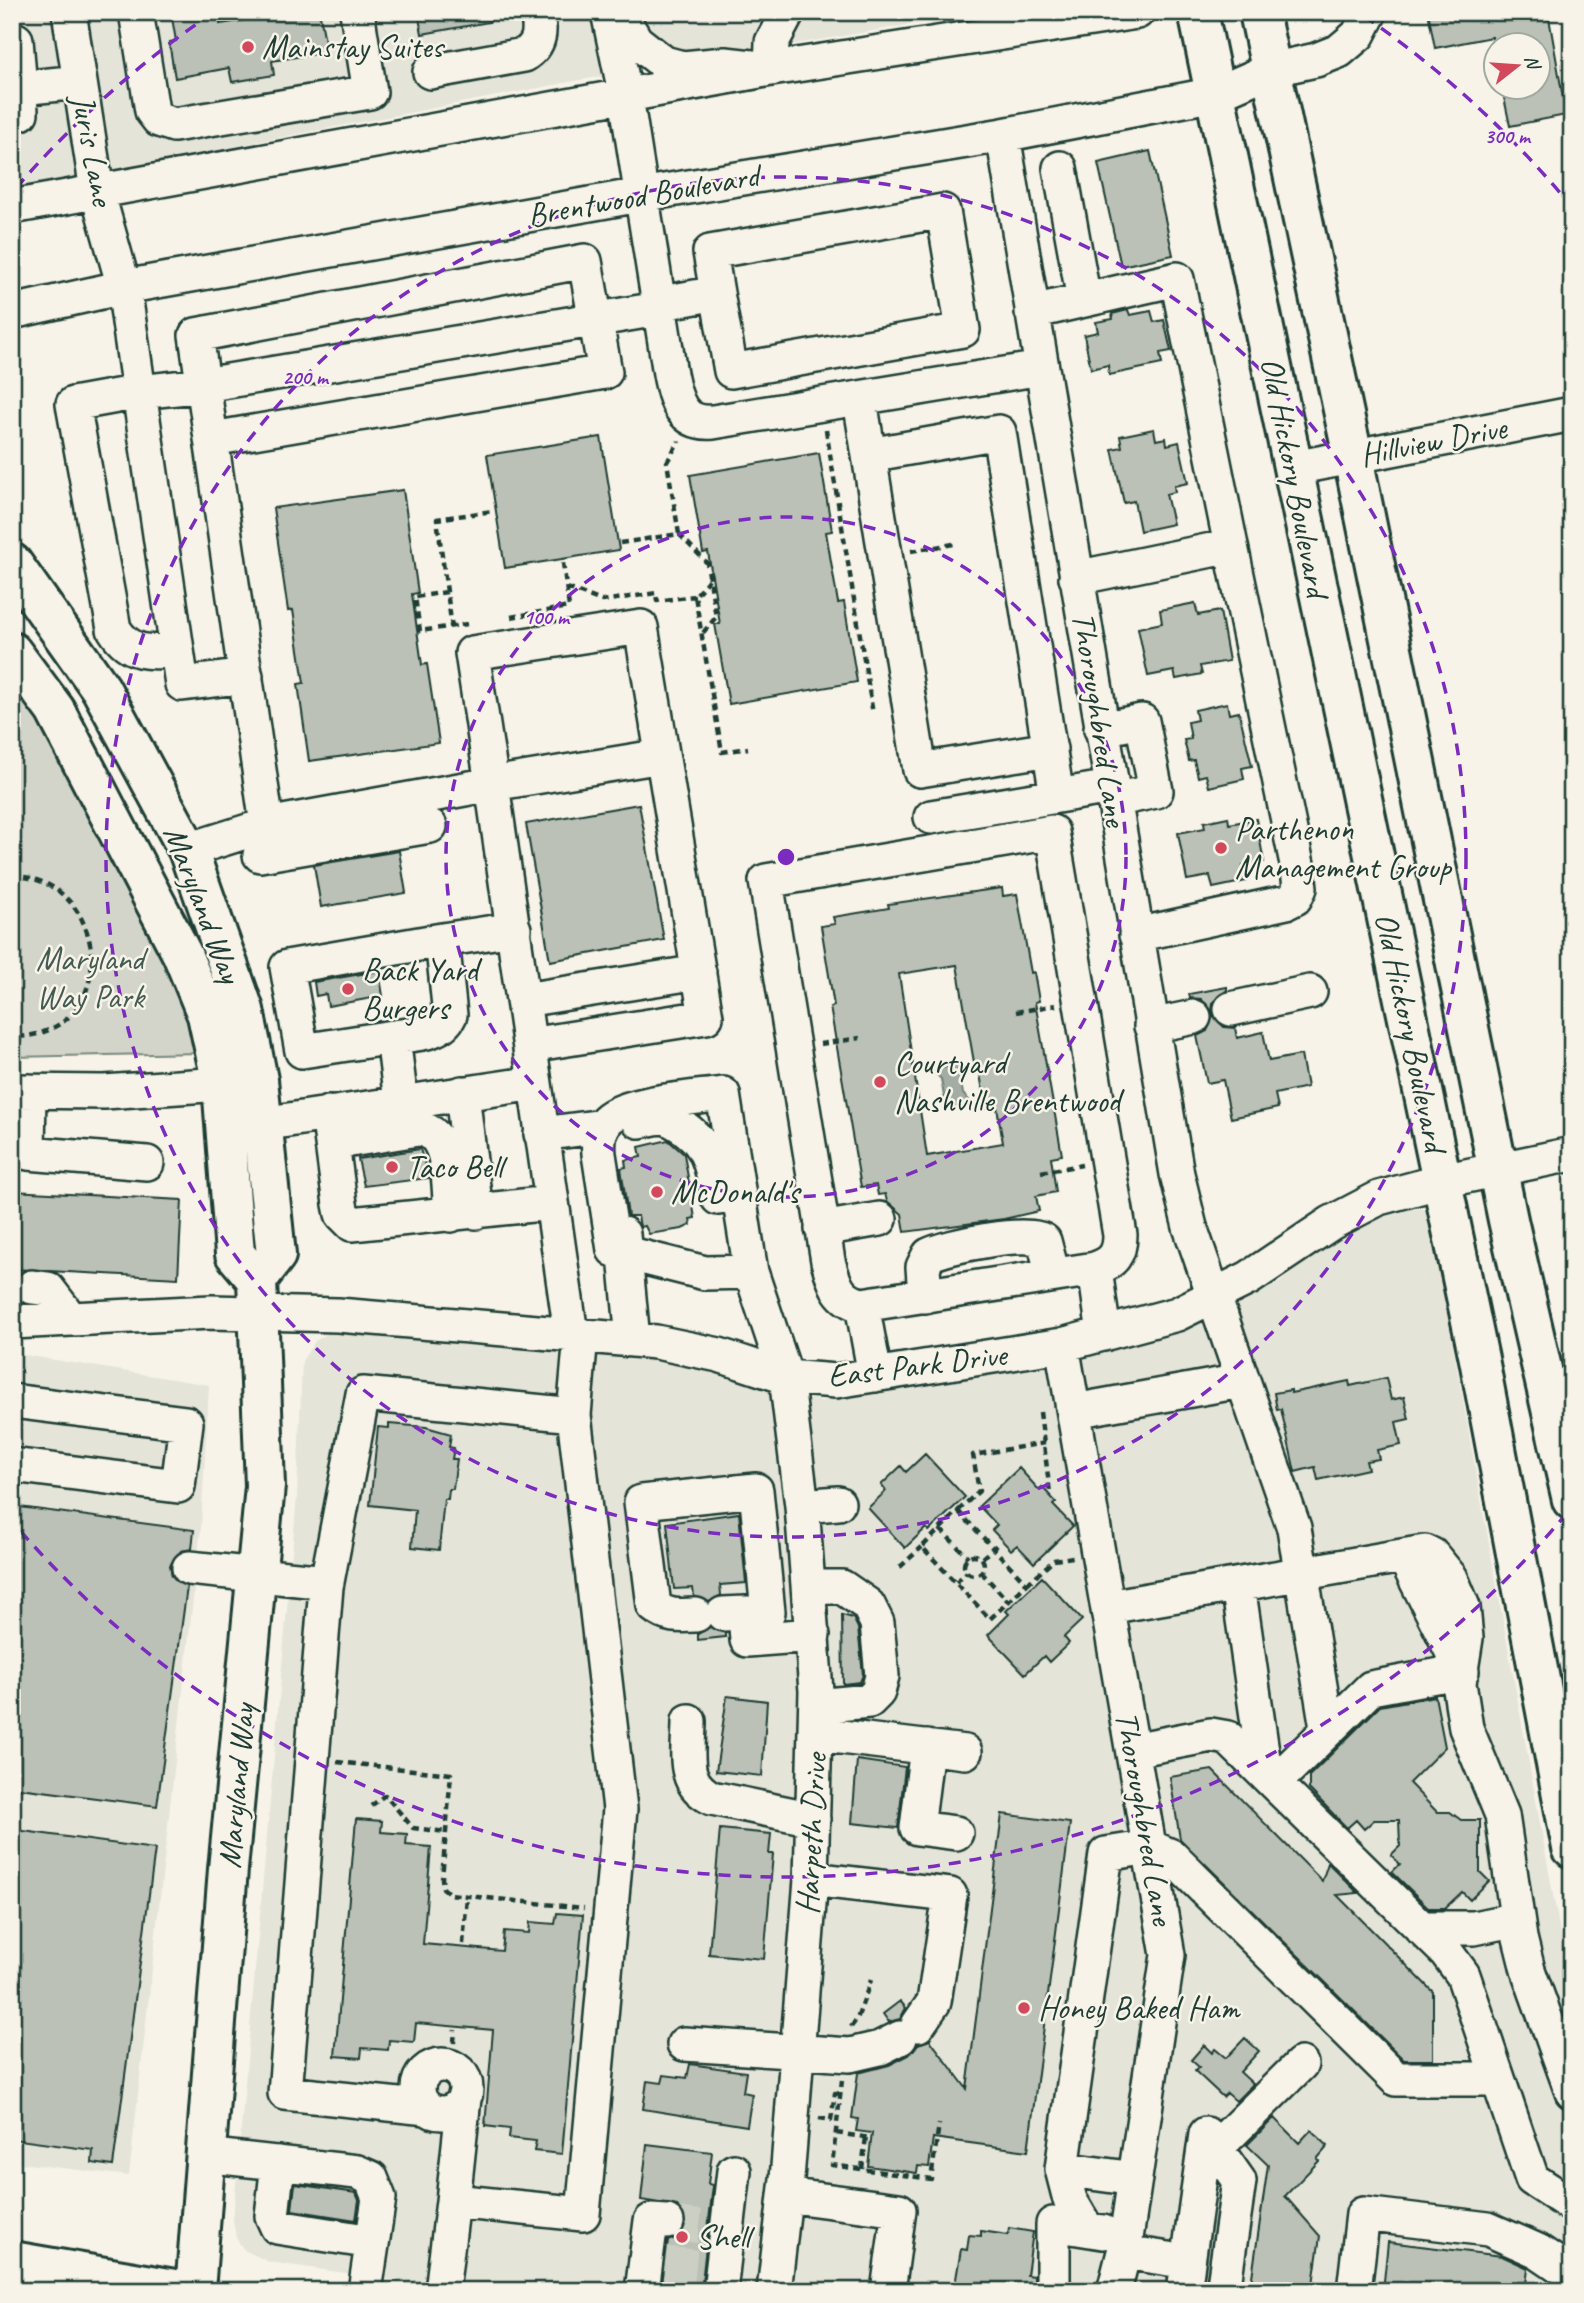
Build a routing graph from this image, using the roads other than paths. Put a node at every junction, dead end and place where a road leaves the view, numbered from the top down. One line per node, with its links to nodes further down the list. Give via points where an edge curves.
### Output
1 (69, 12): 16 (street, Juris Lane)
2 (136, 12): 3 (street, via 152,111 159,120 174,125 370,92)
3 (358, 12)
4 (537, 12): 15 (street, via 539,38 524,55)
5 (608, 12): 18 (street)
6 (619, 12): 13 (street, via 636,41 664,63 683,68 725,64)
7 (788, 12): 13 (street, via 772,43)
8 (1138, 12): 13 (street)
9 (1198, 12): 17 (main road, Old Hickory Boulevard)
10 (1259, 12): 14 (main road, Old Hickory Boulevard)
11 (1370, 12): 14 (street, Brentwood Boulevard, via 1358,36 1339,51)
12 (12, 40): 19 (street, via 16,40)
13 (771, 69): 18 (street)
14 (1270, 70): 17 (street, Brentwood Boulevard); 39 (main road, Old Hickory Boulevard)
15 (430, 72)
16 (80, 82): 19 (street); 22 (street, Juris Lane)
17 (1215, 94): 20 (street, Brentwood Boulevard); 40 (main road, Old Hickory Boulevard)
18 (626, 97): 22 (street); 23 (street)
19 (16, 101)
20 (1003, 135): 23 (street, Brentwood Boulevard); 30 (street, Thoroughbred Lane)
21 (1060, 169): 27 (street)
22 (97, 191): 24 (street); 25 (street, Juris Lane)
23 (640, 195): 25 (street, Brentwood Boulevard); 28 (street)
24 (12, 207)
25 (124, 286): 29 (street, Brentwood Boulevard); 34 (street, Juris Lane)
26 (717, 293): 26 (street, via 710,252 943,211 963,330 731,371); 28 (street)
27 (1084, 300): 30 (street); 41 (street, via 1177,279)
28 (658, 307): 31 (street); 35 (street, via 678,404 691,419 713,422)
29 (12, 312)
30 (1032, 312): 32 (street, Thoroughbred Lane)
31 (596, 318): 33 (street); 33 (street, via 585,261 196,335); 37 (street, via 605,372)
32 (1041, 368): 35 (street); 43 (street, Thoroughbred Lane)
33 (204, 385): 34 (street); 37 (street)
34 (139, 392): 44 (street, Juris Lane); 44 (street, via 73,404 114,628 132,649)
35 (860, 400): 38 (street)
36 (1572, 414): 39 (street, Hillview Drive)
37 (212, 439): 46 (street)
38 (869, 455): 48 (street, via 919,769); 48 (street, via 999,432)
39 (1353, 457): 40 (street, Hillview Drive); 81 (main road, Old Hickory Boulevard)
40 (1294, 468): 82 (main road, Old Hickory Boulevard)
41 (1231, 546): 43 (street); 60 (street, via 1300,888 1287,902)
42 (12, 564): 57 (main road, Maryland Way, via 101,689)
43 (1076, 578): 47 (street, Thoroughbred Lane)
44 (177, 650): 46 (street, Juris Lane, via 182,684)
45 (12, 652): 58 (main road, Maryland Way, via 55,710)
46 (246, 676): 56 (street)
47 (1101, 729): 51 (street, Thoroughbred Lane); 51 (street, via 1142,721 1156,790)
48 (1050, 749): 52 (street)
49 (662, 756): 50 (street); 50 (street, via 641,627 475,637); 62 (street)
50 (492, 784): 56 (street); 59 (street)
51 (1112, 793): 52 (street); 60 (street, Thoroughbred Lane)
52 (1052, 797): 53 (street); 55 (street)
53 (931, 817)
54 (430, 826): 56 (street)
55 (1052, 832): 86 (street, via 766,881); 89 (street, via 1120,1245 1112,1260)
56 (263, 840): 57 (street)
57 (188, 850): 58 (main road); 75 (main road, Maryland Way, via 244,1010)
58 (142, 874): 71 (main road, Maryland Way, via 207,1015)
59 (514, 929): 61 (street); 64 (street)
60 (1136, 935): 67 (street, Thoroughbred Lane)
61 (442, 940): 68 (street, via 451,1010 448,1020 427,1031); 68 (street, via 287,967 302,1051)
62 (699, 972): 64 (street); 69 (street, via 706,1017)
63 (1310, 992): 65 (street)
64 (524, 1000): 69 (street)
65 (1231, 1009)
66 (1194, 1017): 67 (street)
67 (1151, 1026): 94 (street, Thoroughbred Lane, via 1184,1208)
68 (393, 1037): 74 (street)
69 (530, 1045): 70 (street)
70 (535, 1083): 73 (street); 78 (street)
71 (222, 1084): 72 (street, via 104,1092); 93 (main road, Maryland Way, via 235,1254)
72 (21, 1091): 80 (street, via 28,1153)
73 (462, 1093): 74 (street); 84 (street)
74 (401, 1102): 77 (street)
75 (262, 1124): 77 (street); 93 (main road, Maryland Way, via 276,1255)
76 (604, 1126): 78 (street); 87 (street, via 599,1154 614,1250); 88 (street, Harpeth Drive, via 624,1110 723,1094)
77 (330, 1128): 84 (street, via 430,1131 443,1150); 84 (street, via 342,1214 352,1224)
78 (541, 1133): 83 (street)
79 (1572, 1154): 81 (street, East Park Drive)
80 (147, 1163)
81 (1497, 1169): 82 (street, East Park Drive); 111 (main road, Old Hickory Boulevard)
82 (1442, 1181): 94 (street, East Park Drive, via 1357,1208); 133 (main road, Old Hickory Boulevard)
83 (551, 1203): 84 (street); 98 (street)
84 (464, 1213)
85 (880, 1219): 86 (street)
86 (822, 1228): 95 (street, via 838,1291 846,1300)
87 (625, 1252): 88 (street, via 705,1273); 88 (street, via 614,1145 621,1128 664,1115 706,1149 720,1212); 100 (street)
88 (749, 1256): 103 (street, Harpeth Drive)
89 (1095, 1269): 90 (street); 99 (street)
90 (1053, 1275): 92 (street); 92 (street, via 1044,1241 1027,1235 929,1255 923,1267)
91 (32, 1287): 96 (street, via 48,1289)
92 (925, 1296): 95 (street)
93 (259, 1297): 96 (street, East Park Drive, via 211,1312); 98 (street, East Park Drive, via 338,1315); 114 (main road, Maryland Way, via 265,1486)
94 (1214, 1298): 99 (street, East Park Drive, via 1177,1314); 104 (street, Thoroughbred Lane)
95 (862, 1305): 102 (street)
96 (71, 1319): 97 (street, East Park Drive)
97 (12, 1322)
98 (576, 1334): 100 (street, East Park Drive); 107 (street)
99 (1104, 1334): 101 (street, East Park Drive)
100 (633, 1340): 103 (street, East Park Drive, via 719,1355)
101 (1062, 1345): 102 (street, East Park Drive); 106 (street, Thoroughbred Lane)
102 (875, 1375): 103 (street, East Park Drive, via 836,1381)
103 (786, 1377): 110 (street, Harpeth Drive)
104 (1241, 1381): 106 (street); 115 (street, Thoroughbred Lane, via 1294,1528)
105 (12, 1401): 108 (street, via 187,1423 178,1486)
106 (1074, 1411): 119 (street, Thoroughbred Lane)
107 (574, 1415): 116 (street, via 363,1394); 151 (street, via 620,1810 583,2214)
108 (12, 1465)
109 (756, 1490): 110 (street); 120 (street, via 768,1612); 120 (street, via 641,1502 654,1606 674,1616)
110 (801, 1496): 112 (street); 118 (street, Harpeth Drive)
111 (1572, 1500)
112 (838, 1503)
113 (189, 1568): 114 (street)
114 (256, 1574): 116 (street); 145 (main road, Maryland Way)
115 (1303, 1574): 117 (street); 122 (street, via 1424,1552 1432,1555 1459,1593 1466,1638); 125 (street, Thoroughbred Lane)
116 (327, 1582): 143 (street, via 285,2094)
117 (1238, 1585): 119 (street); 129 (street)
118 (809, 1587): 121 (street, Harpeth Drive); 123 (street, via 842,1587 868,1605 877,1623 882,1676 878,1692 869,1701)
119 (1108, 1608): 127 (street, Thoroughbred Lane)
120 (721, 1614): 121 (street, via 747,1640)
121 (813, 1635): 123 (street, Harpeth Drive)
122 (1462, 1671): 125 (street, via 1371,1688); 135 (street, via 1459,1683 1466,1728 1502,1815)
123 (816, 1720): 126 (street); 130 (street, Harpeth Drive)
124 (689, 1721): 130 (street, via 689,1777 700,1792)
125 (1327, 1728): 129 (street)
126 (927, 1748): 128 (street); 131 (street, via 917,1828)
127 (1133, 1750): 129 (street, via 1219,1736 1228,1738); 132 (street, Thoroughbred Lane)
128 (965, 1752)
129 (1270, 1777): 136 (street)
130 (813, 1819): 134 (street, Harpeth Drive)
131 (956, 1833)
132 (1150, 1847): 140 (street, via 1171,1856 1396,2079); 147 (street, via 1106,1854); 149 (street, Thoroughbred Lane, via 1168,1955)
133 (1572, 1848)
134 (811, 1879): 138 (street, Harpeth Drive); 138 (street, via 950,1895 934,2002 909,2031 880,2048 845,2055)
135 (1517, 1919): 136 (street, via 1474,1928); 141 (street, via 1528,1970)
136 (1421, 1928): 140 (street, via 1463,1975)
137 (684, 2044): 138 (street)
138 (797, 2053): 150 (street, Harpeth Drive)
139 (1301, 2064): 144 (street)
140 (1498, 2079): 152 (street, via 1532,2179)
141 (1572, 2092)
142 (464, 2098): 143 (street, via 448,2113); 143 (street, via 465,2081 452,2067 433,2067 422,2076 418,2094); 151 (street)
143 (428, 2108)
144 (1216, 2148): 160 (street, via 1206,2134); 170 (street, via 1239,2181)
145 (204, 2155): 146 (street); 164 (main road, Maryland Way)
146 (278, 2163): 155 (street, via 357,2172 371,2178 379,2198); 155 (street, via 272,2216 277,2227)
147 (1062, 2169): 149 (street); 154 (street, via 1070,2200)
148 (734, 2171): 161 (street, via 719,2230)
149 (1135, 2179): 156 (street, Thoroughbred Lane)
150 (785, 2195): 162 (street, Harpeth Drive); 167 (street, via 899,2210)
151 (453, 2201): 166 (street)
152 (1572, 2204)
153 (667, 2222): 158 (street, via 650,2221)
154 (1087, 2229): 156 (street); 168 (street, via 1053,2224)
155 (372, 2242): 165 (street)
156 (1125, 2244): 160 (street); 169 (street, Thoroughbred Lane)
157 (12, 2261): 163 (main road)
158 (650, 2271)
159 (1572, 2274): 171 (street, via 1538,2251 1488,2229 1363,2214)
160 (1186, 2277)
161 (717, 2278): 162 (street)
162 (774, 2290)
163 (186, 2291)
164 (195, 2291)
165 (365, 2291)
166 (442, 2291)
167 (888, 2291)
168 (1053, 2291)
169 (1114, 2291)
170 (1223, 2291)
171 (1354, 2291)

